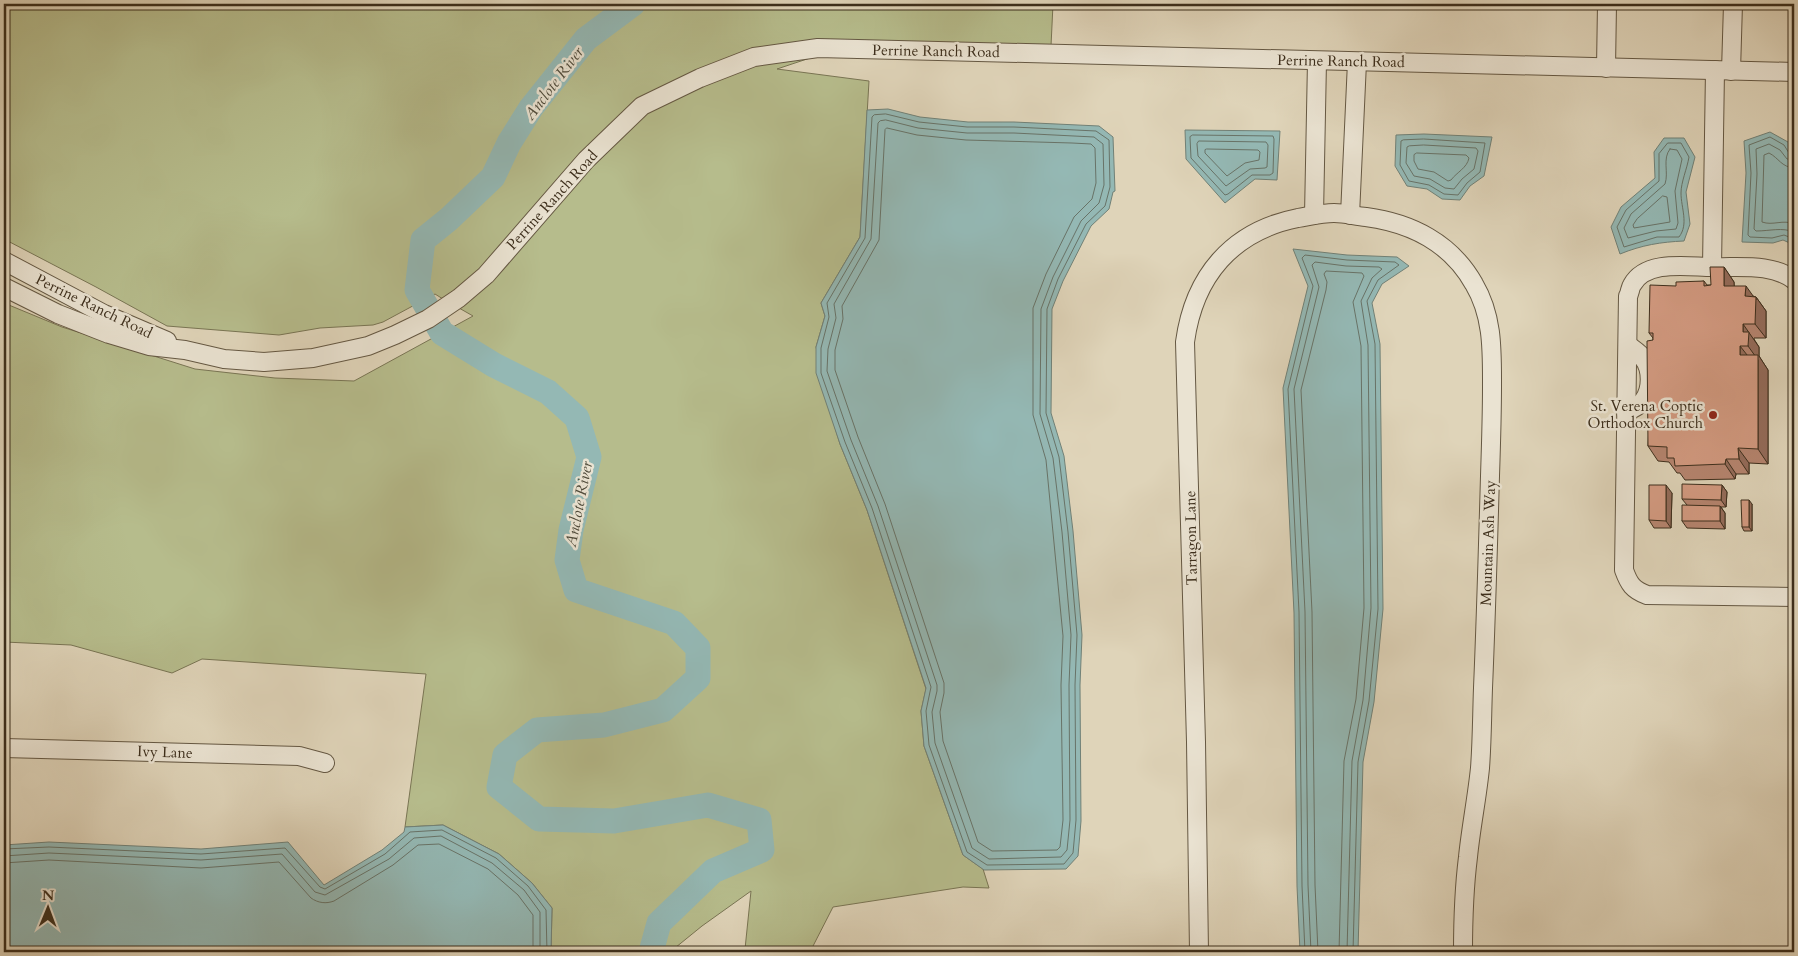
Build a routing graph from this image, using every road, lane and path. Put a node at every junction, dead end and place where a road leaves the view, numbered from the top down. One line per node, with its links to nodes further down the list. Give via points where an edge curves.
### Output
1 (1607, 4): 5 (street)
2 (1733, 4): 6 (street)
3 (1317, 61): 4 (street, Perrine Ranch Road); 9 (street); 14 (street, Perrine Ranch Road, via 818,48 754,57 642,106 586,160 486,275 428,319 368,346 314,358 264,362 224,359)
4 (1357, 62): 5 (street, Perrine Ranch Road); 8 (street)
5 (1606, 68): 6 (street, Perrine Ranch Road)
6 (1723, 70): 7 (street, Perrine Ranch Road); 11 (street)
7 (1794, 72)
8 (1343, 214): 9 (street, Tarragon Lane); 19 (street, Mountain Ash Way, via 1391,221 1432,239 1444,248 1464,269 1480,294 1492,337 1480,766 1467,859)
9 (1314, 215): 18 (street, Tarragon Lane, via 1271,225 1230,250 1202,285 1187,328)
10 (4, 261): 14 (street, Perrine Ranch Road, via 104,314)
11 (1712, 268): 12 (street, via 1773,269); 15 (street, via 1654,269 1641,275 1628,296 1624,570 1628,583 1636,591 1647,594)
12 (1794, 280)
13 (4, 287): 14 (street, Perrine Ranch Road, via 58,314 109,334 149,346)
14 (186, 350)
15 (1794, 597)
16 (4, 748): 17 (street, Ivy Lane, via 299,756)
17 (325, 763)
18 (1199, 952)
19 (1462, 952)

